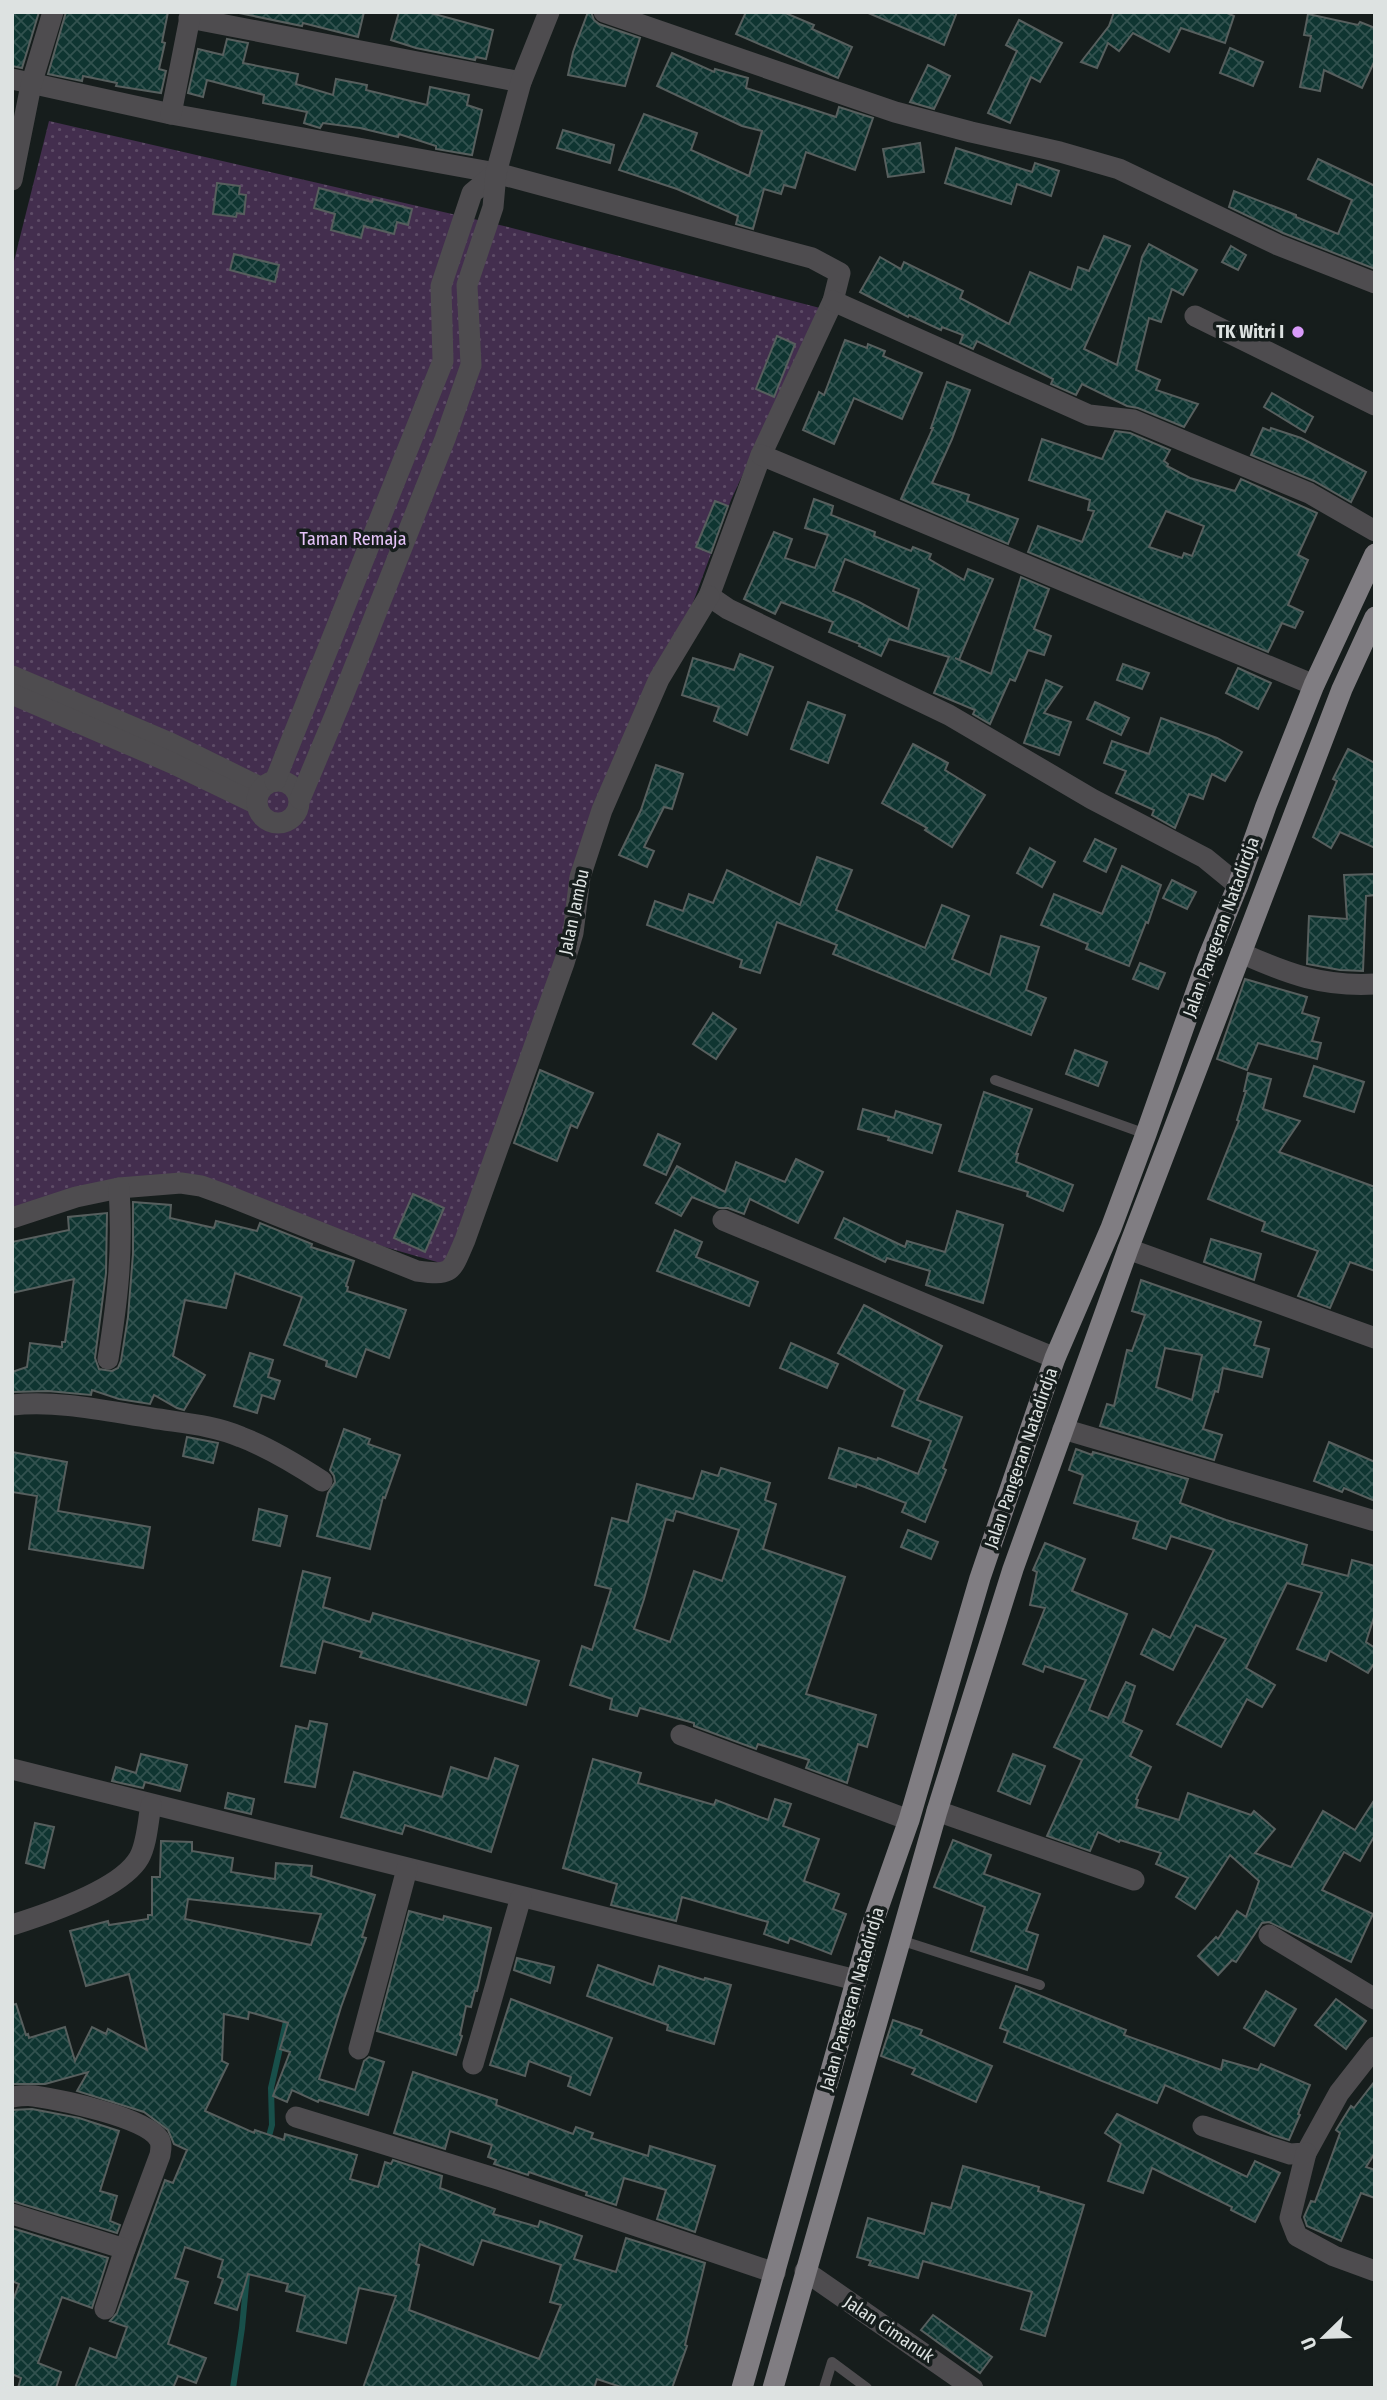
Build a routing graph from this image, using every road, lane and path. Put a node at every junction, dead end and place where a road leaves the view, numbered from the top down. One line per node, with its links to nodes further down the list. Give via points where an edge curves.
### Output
1 (53, 12): 5 (street)
2 (549, 12): 6 (street)
3 (604, 12): 10 (street, via 895,112 1119,169 1278,245)
4 (190, 15): 6 (street); 7 (street)
5 (22, 82): 7 (street); 9 (street)
6 (521, 82): 8 (street)
7 (172, 114): 8 (street)
8 (496, 173): 11 (street, via 812,258 840,273); 22 (street, via 472,193 440,286 443,361); 23 (street, via 493,207 467,285 471,365)
9 (12, 180)
10 (1375, 283)
11 (833, 300): 14 (street, Jalan Jambu); 15 (street, via 1089,415 1133,419 1309,493)
12 (1195, 316): 13 (street)
13 (1375, 405)
14 (761, 454): 17 (street, Jalan Jambu); 20 (street)
15 (1375, 531)
16 (1375, 554): 20 (main road, Jalan Pangeran Natadirdja)
17 (709, 596): 26 (street, via 727,609 949,716 1205,858); 31 (street, Jalan Jambu, via 659,679 602,810 580,877 564,963 464,1240 448,1272 417,1270 201,1186)
18 (1375, 617): 25 (main road, Jalan Pangeran Natadirdja)
19 (12, 676): 22 (street, via 170,743)
20 (1314, 685): 24 (main road, Jalan Pangeran Natadirdja)
21 (12, 694): 22 (street, via 172,762)
22 (265, 791): 23 (street, via 290,784); 23 (street, via 264,818 280,824 294,816)
23 (300, 799)
24 (1266, 806): 25 (main road); 26 (main road, Jalan Pangeran Natadirdja)
25 (1294, 816): 27 (main road, Jalan Pangeran Natadirdja)
26 (1238, 885): 30 (main road, Jalan Pangeran Natadirdja)
27 (1241, 953): 28 (street, via 1280,971 1318,981); 34 (main road, Jalan Pangeran Natadirdja)
28 (1375, 984)
29 (995, 1080): 30 (lane)
30 (1146, 1134): 36 (main road, Jalan Pangeran Natadirdja)
31 (119, 1188): 32 (street); 37 (street, via 121,1275)
32 (12, 1218)
33 (723, 1220): 36 (street)
34 (1128, 1249): 35 (street); 40 (main road, Jalan Pangeran Natadirdja)
35 (1375, 1338)
36 (1055, 1358): 39 (main road, Jalan Pangeran Natadirdja)
37 (108, 1359)
38 (12, 1405): 41 (street, via 101,1409 204,1426 264,1446)
39 (1034, 1419): 40 (main road); 47 (main road, Jalan Pangeran Natadirdja, via 980,1578)
40 (1063, 1429): 42 (street); 46 (main road, Jalan Pangeran Natadirdja, via 1013,1569)
41 (322, 1481)
42 (1375, 1521)
43 (681, 1735): 47 (street)
44 (12, 1769): 45 (street)
45 (152, 1805): 48 (street); 51 (street, via 141,1855 130,1870 86,1897)
46 (937, 1811): 49 (street); 53 (main road, Jalan Pangeran Natadirdja)
47 (909, 1820): 54 (main road, Jalan Pangeran Natadirdja)
48 (407, 1868): 50 (street); 58 (street)
49 (1134, 1880)
50 (521, 1897): 54 (street); 59 (street)
51 (12, 1925)
52 (1269, 1935): 56 (street)
53 (900, 1940): 55 (lane); 66 (main road, Jalan Pangeran Natadirdja)
54 (856, 1980): 68 (main road, Jalan Pangeran Natadirdja)
55 (1040, 1985)
56 (1375, 1999)
57 (1375, 2047): 63 (street, via 1339,2093)
58 (359, 2049)
59 (473, 2064)
60 (12, 2097): 65 (street, via 32,2095 107,2112 159,2139 160,2155)
61 (296, 2118): 68 (street, via 501,2180)
62 (1203, 2126): 63 (street, via 1290,2154)
63 (1306, 2153): 67 (street, via 1290,2217 1297,2236)
64 (12, 2214): 65 (street)
65 (125, 2249): 69 (street)
66 (805, 2271): 71 (main road, Jalan Pangeran Natadirdja); 74 (street, Jalan Cimanuk)
67 (1375, 2271)
68 (775, 2273): 70 (main road, Jalan Pangeran Natadirdja)
69 (105, 2309)
70 (742, 2388)
71 (773, 2388)
72 (824, 2388): 73 (lane, via 832,2362)
73 (867, 2388)
74 (973, 2388)

